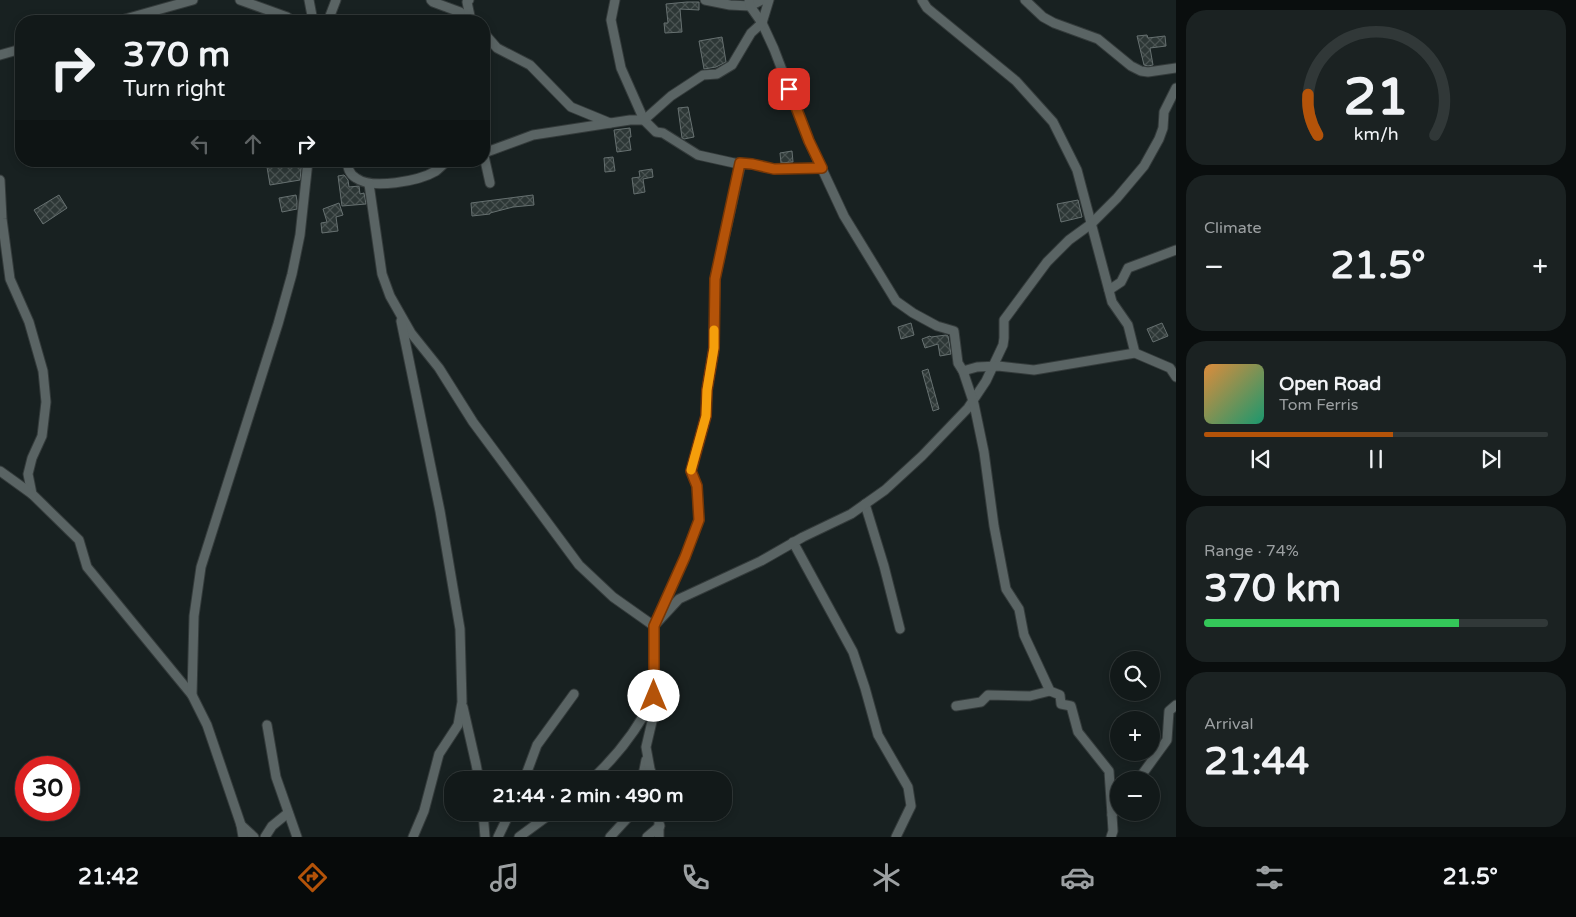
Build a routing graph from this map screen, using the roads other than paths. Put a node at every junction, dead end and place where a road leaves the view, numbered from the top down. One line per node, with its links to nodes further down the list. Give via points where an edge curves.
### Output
1 (193, 0): 14 (street)
2 (240, 0): 15 (street)
3 (309, 0): 16 (street)
4 (336, 0): 17 (street)
5 (431, 0): 18 (street)
6 (468, 0): 19 (street)
7 (615, 0): 26 (street, via 611,20 621,68)
8 (705, 0): 13 (street, via 730,5)
9 (762, 0): 13 (street)
10 (770, 0): 20 (street)
11 (922, 0): 38 (street, via 927,8 1016,81 1053,122 1077,170)
12 (1025, 0): 24 (street, via 1043,17 1098,39 1141,71)
13 (750, 3): 20 (street)
14 (139, 15)
15 (281, 15)
16 (312, 15)
17 (330, 15)
18 (464, 15)
19 (470, 15)
20 (762, 23): 26 (street, via 751,33 732,66 718,74 703,75 671,96); 34 (street)
21 (490, 40): 27 (street, via 497,48 530,64 571,107)
22 (15, 51): 23 (street)
23 (0, 55)
24 (1176, 68)
25 (1176, 88): 38 (street, via 1164,112 1159,139 1144,166)
26 (644, 120): 27 (street); 29 (street, via 656,132 663,133 698,156)
27 (610, 124): 28 (street, via 534,135)
28 (490, 153)
29 (740, 163): 34 (street, via 774,169); 51 (street, via 715,279 714,348 706,416 691,471 697,486 699,520)
30 (307, 167): 55 (street, via 292,274 201,567 194,616)
31 (348, 167): 37 (street, via 355,178)
32 (441, 167): 37 (street, via 414,179)
33 (487, 167): 36 (street)
34 (822, 168): 44 (street, via 844,216 896,301 937,326 954,331 958,363)
35 (0, 180): 48 (street, via 10,279 43,371 46,402 42,436 28,474)
36 (490, 183)
37 (369, 184): 41 (street, via 382,274)
38 (1091, 224): 40 (street); 43 (street, via 1069,240 1048,262 1004,320 1003,345)
39 (1176, 250): 40 (street, via 1128,268 1121,282)
40 (1109, 290): 42 (street, via 1112,302 1128,325)
41 (401, 315): 51 (street, via 473,422 579,565 613,597); 57 (street, via 460,629)
42 (1135, 353): 43 (street, via 1034,370); 45 (street, via 1170,368)
43 (992, 366): 44 (street, via 977,366); 46 (street)
44 (963, 371): 46 (street)
45 (1176, 378)
46 (972, 401): 49 (street, via 922,456); 53 (street, via 984,452 1006,589 1019,609 1024,635)
47 (0, 472): 48 (street)
48 (32, 494): 55 (street, via 78,540 86,567)
49 (865, 504): 50 (street); 52 (street)
50 (793, 542): 51 (street, via 761,561 679,599); 89 (street, via 853,652 878,735 908,787 911,806)
51 (654, 626): 56 (street)
52 (900, 629)
53 (1050, 692): 59 (street, via 1030,696 988,695 981,702); 68 (street, via 1060,695 1061,704 1071,706 1078,732 1109,771)
54 (574, 694): 63 (street, via 538,746)
55 (192, 695): 76 (street, via 207,725)
56 (654, 696): 61 (street); 64 (street, via 632,734)
57 (462, 702): 62 (street); 82 (street, via 458,725 439,754 424,811)
58 (1176, 705): 67 (street, via 1169,711 1167,740)
59 (956, 706)
60 (268, 726): 69 (street, via 276,777)
61 (647, 755): 65 (street); 66 (street)
62 (477, 771)
63 (528, 771)
64 (601, 771)
65 (644, 771)
66 (651, 771)
67 (1145, 771)
68 (1110, 786)
69 (288, 813): 80 (street, via 272,826); 81 (street)
70 (484, 821): 83 (street)
71 (506, 821): 84 (street)
72 (540, 821): 85 (street)
73 (625, 821): 86 (street)
74 (660, 821): 77 (street)
75 (1112, 821): 90 (street)
76 (241, 825): 78 (street); 79 (street)
77 (660, 826): 87 (street); 88 (street)
78 (243, 837)
79 (254, 837)
80 (265, 837)
81 (297, 837)
82 (413, 837)
83 (485, 837)
84 (498, 837)
85 (519, 837)
86 (610, 837)
87 (647, 837)
88 (659, 837)
89 (896, 837)
90 (1111, 837)

